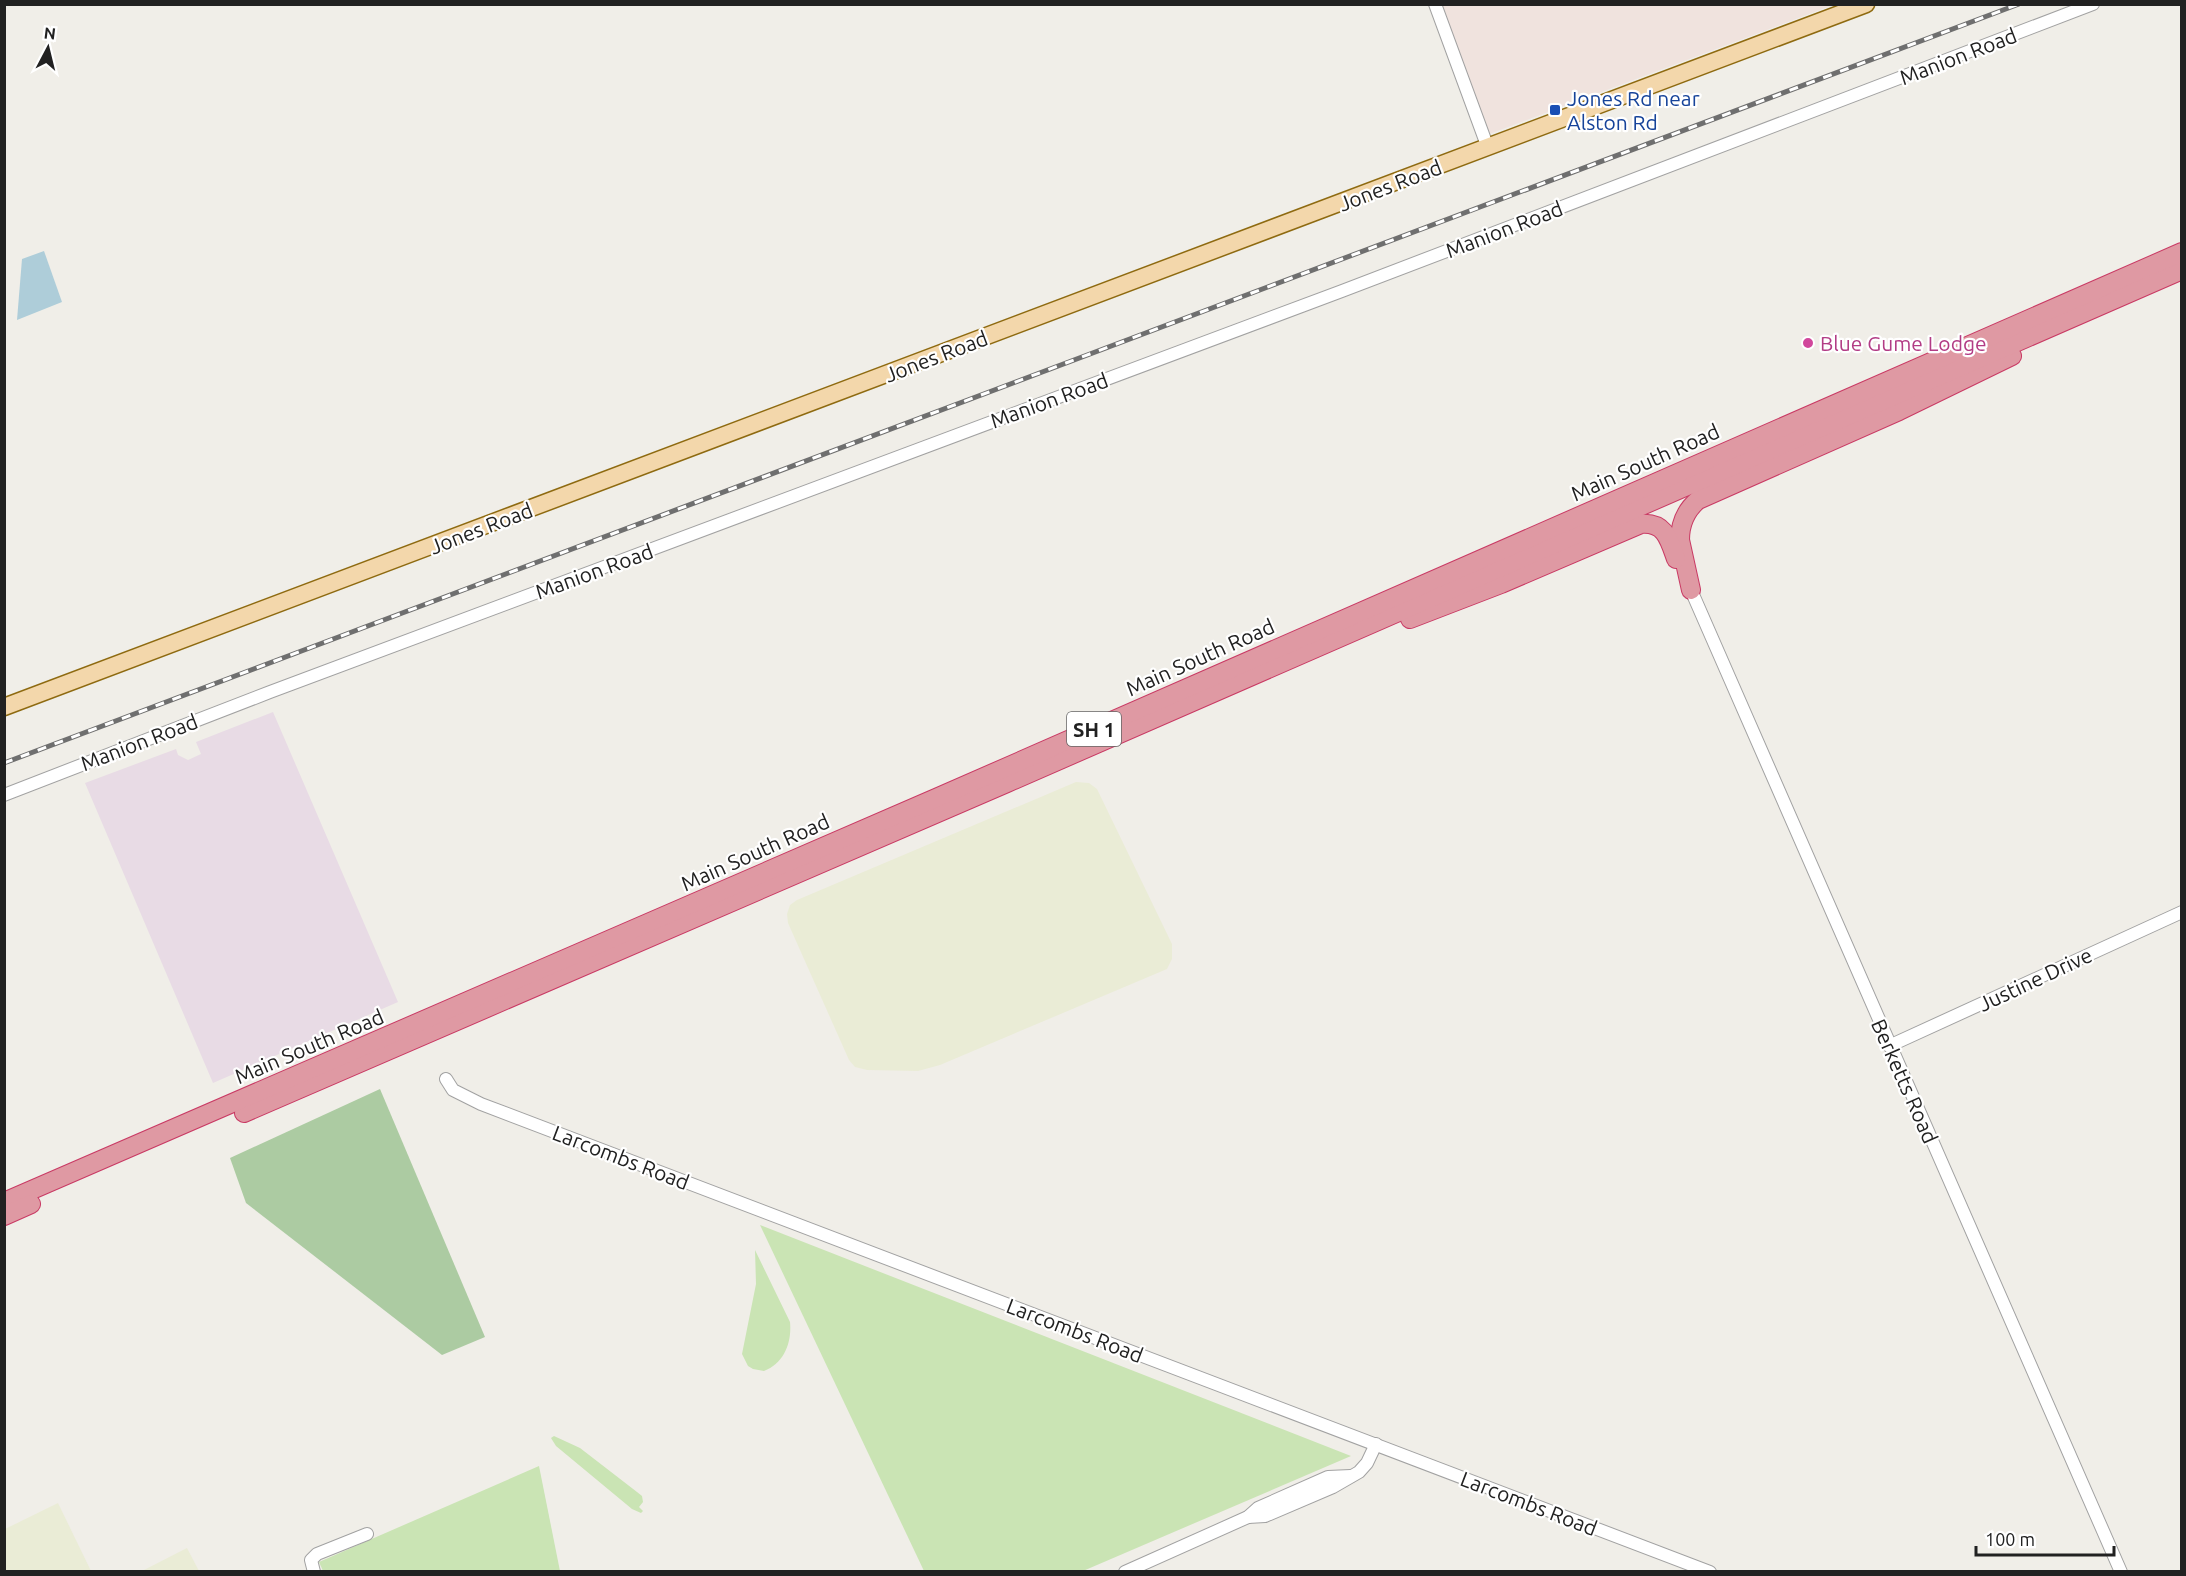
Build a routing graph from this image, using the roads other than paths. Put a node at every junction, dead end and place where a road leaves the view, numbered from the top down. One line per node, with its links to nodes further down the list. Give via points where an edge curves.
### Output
1 (1435, 4): 4 (street)
2 (1866, 4): 4 (main road, Jones Road)
3 (2093, 4): 11 (street, Manion Road)
4 (1488, 148): 10 (main road, Jones Road)
5 (2181, 252): 15 (highway, Main South Road / SH 1)
6 (2181, 270): 7 (highway, Main South Road / SH 1)
7 (2110, 301): 8 (highway, via 1951,387 1698,500 1685,516 1680,532); 9 (highway, Main South Road / SH 1)
8 (1691, 590): 9 (highway, via 1662,529 1654,524 1641,524 1468,597); 13 (street, Berketts Road)
9 (1278, 664): 16 (highway, Main South Road / SH 1)
10 (4, 707)
11 (4, 795)
12 (2181, 912): 13 (street, Justine Drive)
13 (1889, 1046): 22 (street, Berketts Road)
14 (446, 1079): 17 (street, Larcombs Road, via 453,1090 489,1107)
15 (4, 1202)
16 (4, 1216)
17 (1376, 1444): 20 (street, via 1367,1463 1351,1476 1328,1477); 21 (street, Larcombs Road)
18 (367, 1533): 19 (street, via 317,1554 311,1560)
19 (314, 1572)
20 (1125, 1572)
21 (1710, 1572)
22 (2121, 1572)

